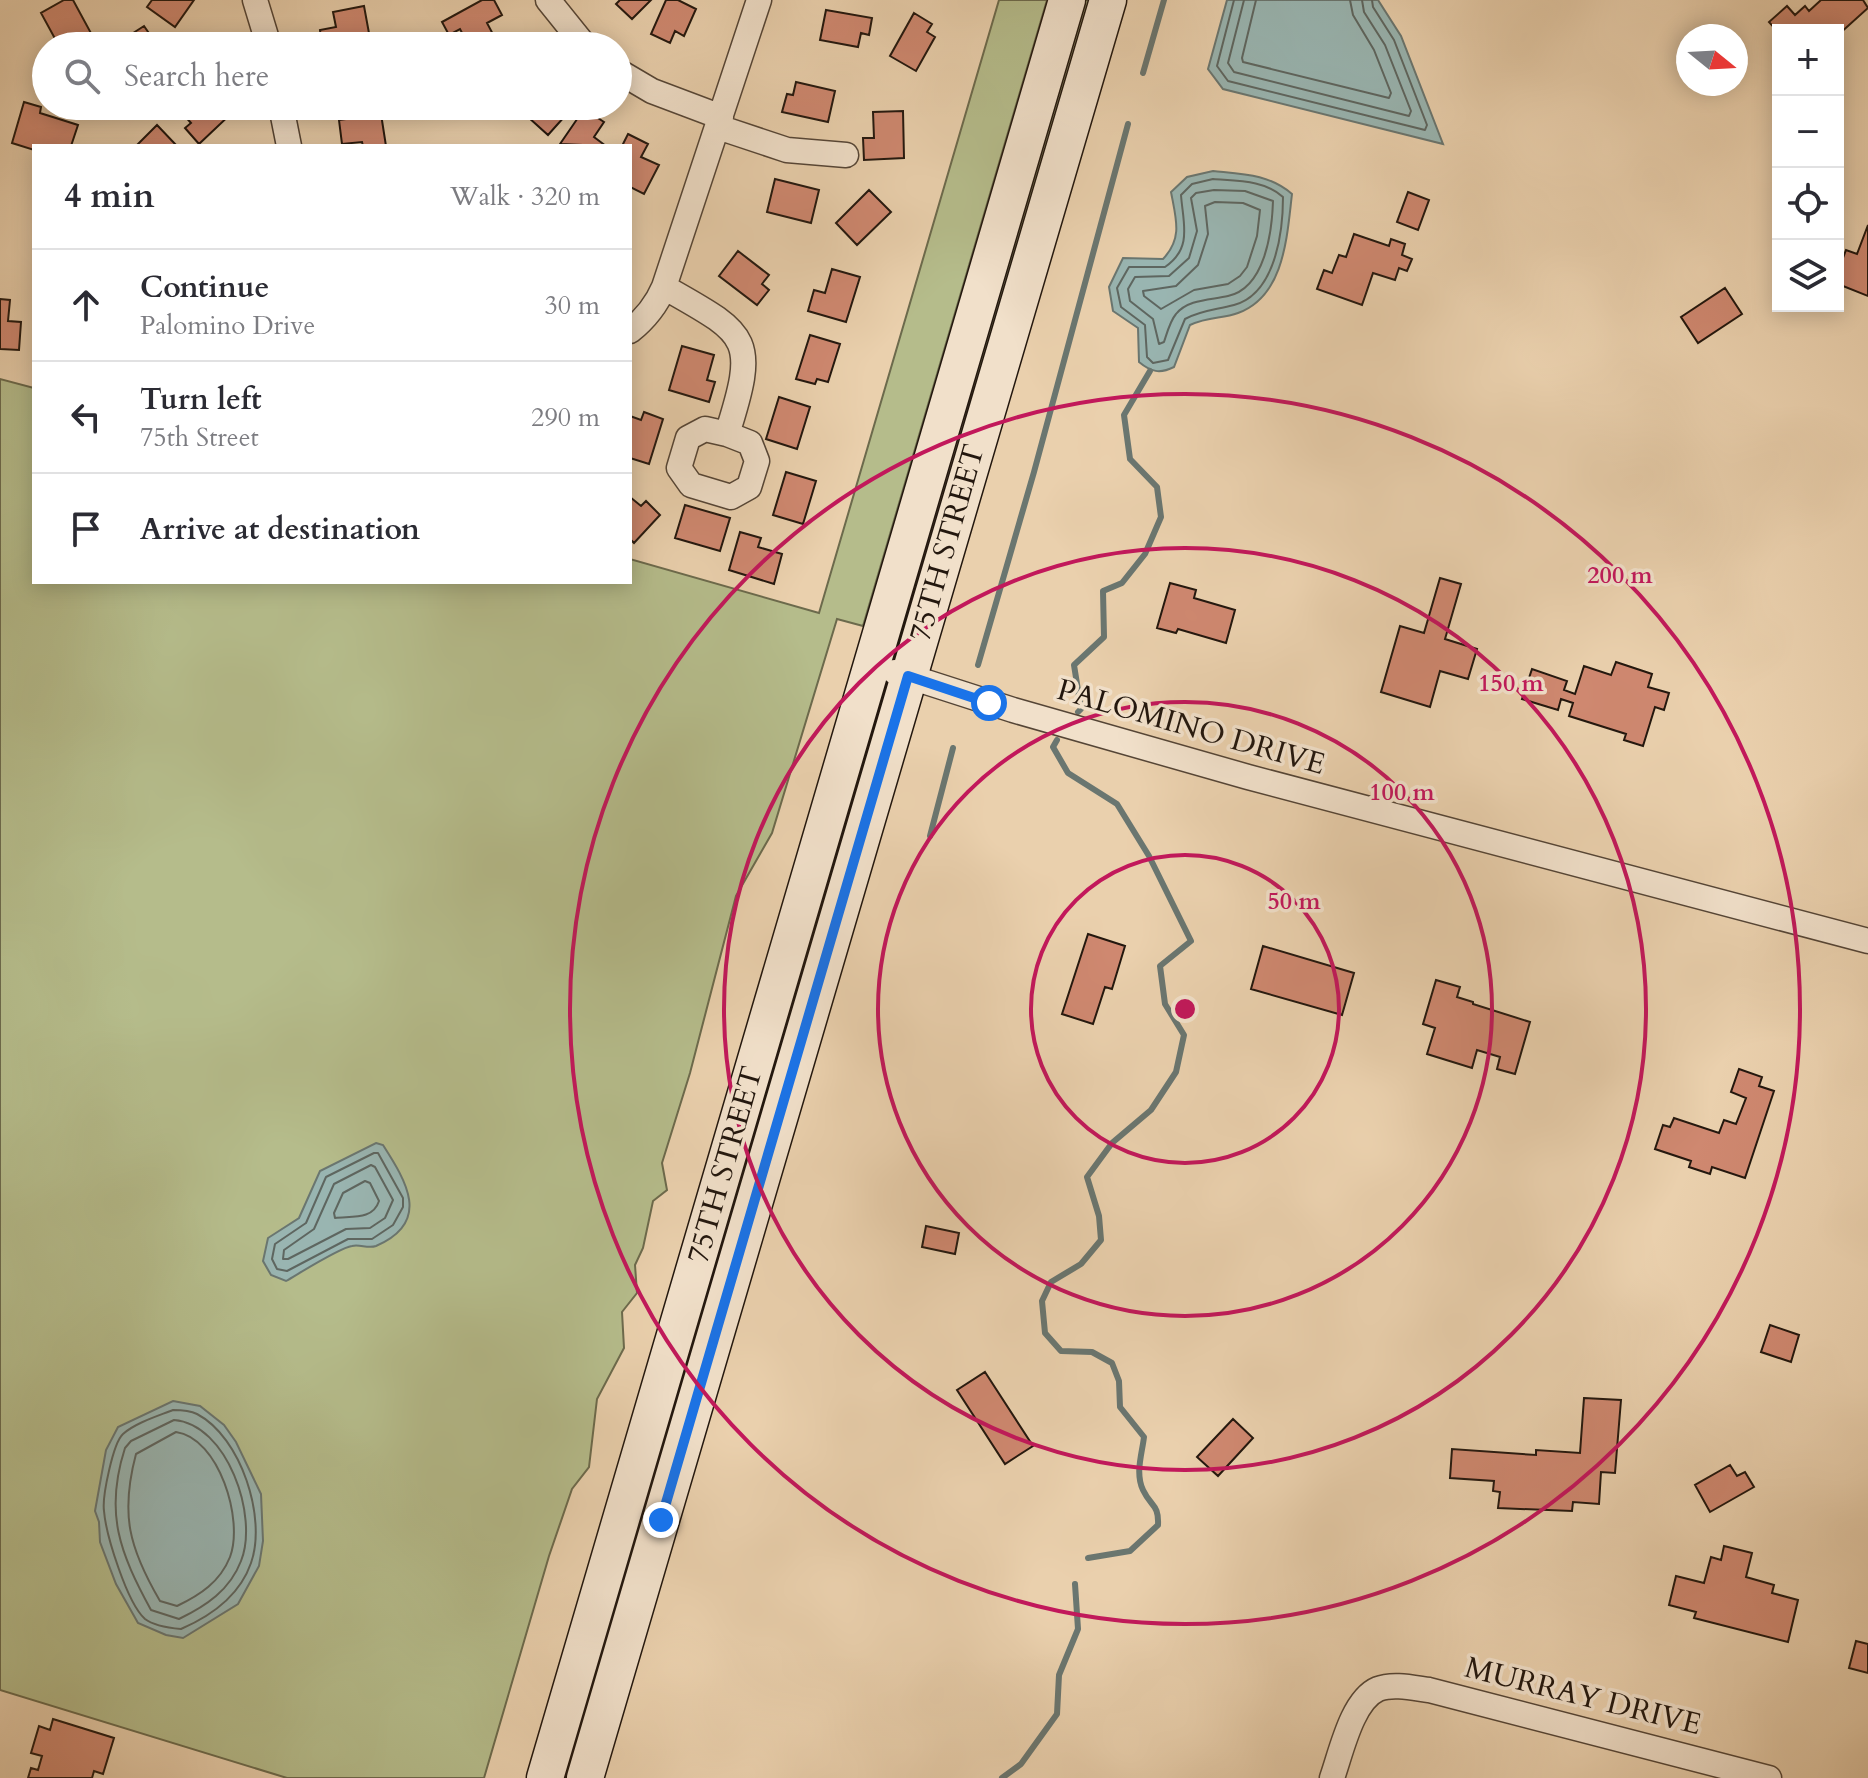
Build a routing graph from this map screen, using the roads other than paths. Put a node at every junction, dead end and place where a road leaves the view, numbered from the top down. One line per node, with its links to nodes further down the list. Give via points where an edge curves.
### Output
1 (255, 0): 6 (street)
2 (548, 0): 7 (street)
3 (759, 0): 10 (street)
4 (1067, 0): 16 (main road, 75TH STREET)
5 (1108, 0): 16 (main road, 75TH STREET)
6 (265, 32)
7 (574, 32)
8 (632, 79): 10 (street)
9 (284, 120): 11 (street)
10 (719, 122): 12 (street, via 787,150); 13 (street)
11 (289, 144)
12 (846, 155)
13 (664, 287): 14 (street); 15 (street, via 727,325 743,349 744,378)
14 (632, 329)
15 (727, 434)
16 (890, 671): 17 (street, PALOMINO DRIVE, via 1248,777); 18 (main road, 75TH STREET); 19 (main road, 75TH STREET)
17 (1868, 941)
18 (545, 1778)
19 (585, 1778)
20 (1332, 1778): 21 (street, MURRAY DRIVE, via 1363,1700 1379,1689 1401,1686)
21 (1769, 1778)

